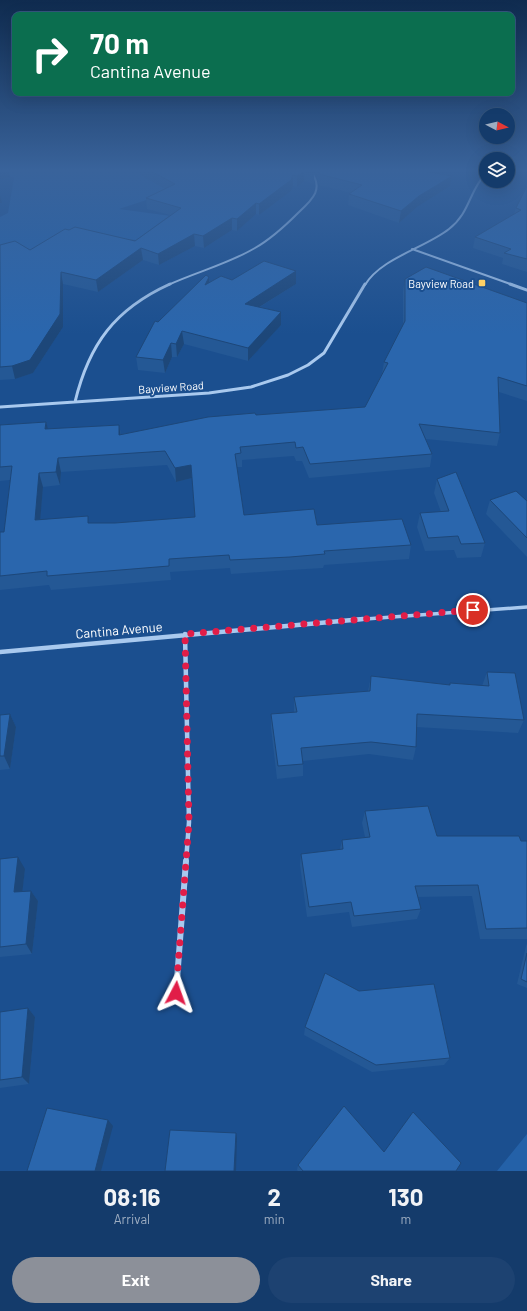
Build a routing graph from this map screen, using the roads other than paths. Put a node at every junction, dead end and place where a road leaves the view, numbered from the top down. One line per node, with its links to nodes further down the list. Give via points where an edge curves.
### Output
1 (286, 225): 5 (street, via 246,254 159,289 120,315 93,351 83,372)
2 (454, 225): 3 (street, Bayview Road)
3 (412, 249): 4 (street); 5 (street, Bayview Road, via 369,278 324,353 288,375 251,387 209,393)
4 (527, 290)
5 (75, 402): 6 (street, Bayview Road)
6 (0, 407)
7 (527, 607): 8 (street, Cantina Avenue)
8 (185, 634): 9 (street, Cantina Avenue); 10 (street, via 189,822)
9 (0, 652)
10 (176, 993)

